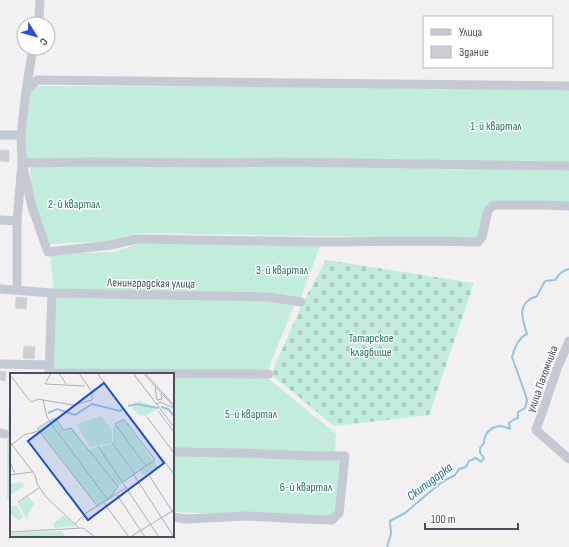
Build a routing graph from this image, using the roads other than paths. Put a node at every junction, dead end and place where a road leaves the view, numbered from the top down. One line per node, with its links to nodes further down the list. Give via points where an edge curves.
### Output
1 (40, 0): 2 (street)
2 (39, 16)
3 (32, 56): 5 (street)
4 (569, 86): 5 (street, via 37,80)
5 (26, 91): 7 (street)
6 (0, 134): 7 (street)
7 (21, 135): 8 (street)
8 (22, 163): 9 (street, via 281,162); 10 (street, via 32,207 48,252 111,245 136,239 478,242 482,237 488,210 494,205); 12 (street)
9 (569, 166)
10 (569, 206)
11 (0, 220): 12 (street)
12 (17, 221): 14 (street)
13 (0, 289): 14 (street, Ленинградская улица)
14 (17, 290): 15 (street, Ленинградская улица)
15 (52, 293): 16 (street, Ленинградская улица, via 268,297); 19 (street)
16 (302, 302)
17 (569, 341): 22 (street, улица Пахомчика, via 536,430)
18 (0, 364): 19 (street)
19 (49, 371): 20 (street)
20 (269, 374)
21 (174, 452): 23 (street, via 345,456 339,513 332,520 247,516 185,519)
22 (569, 459)
23 (174, 517)

